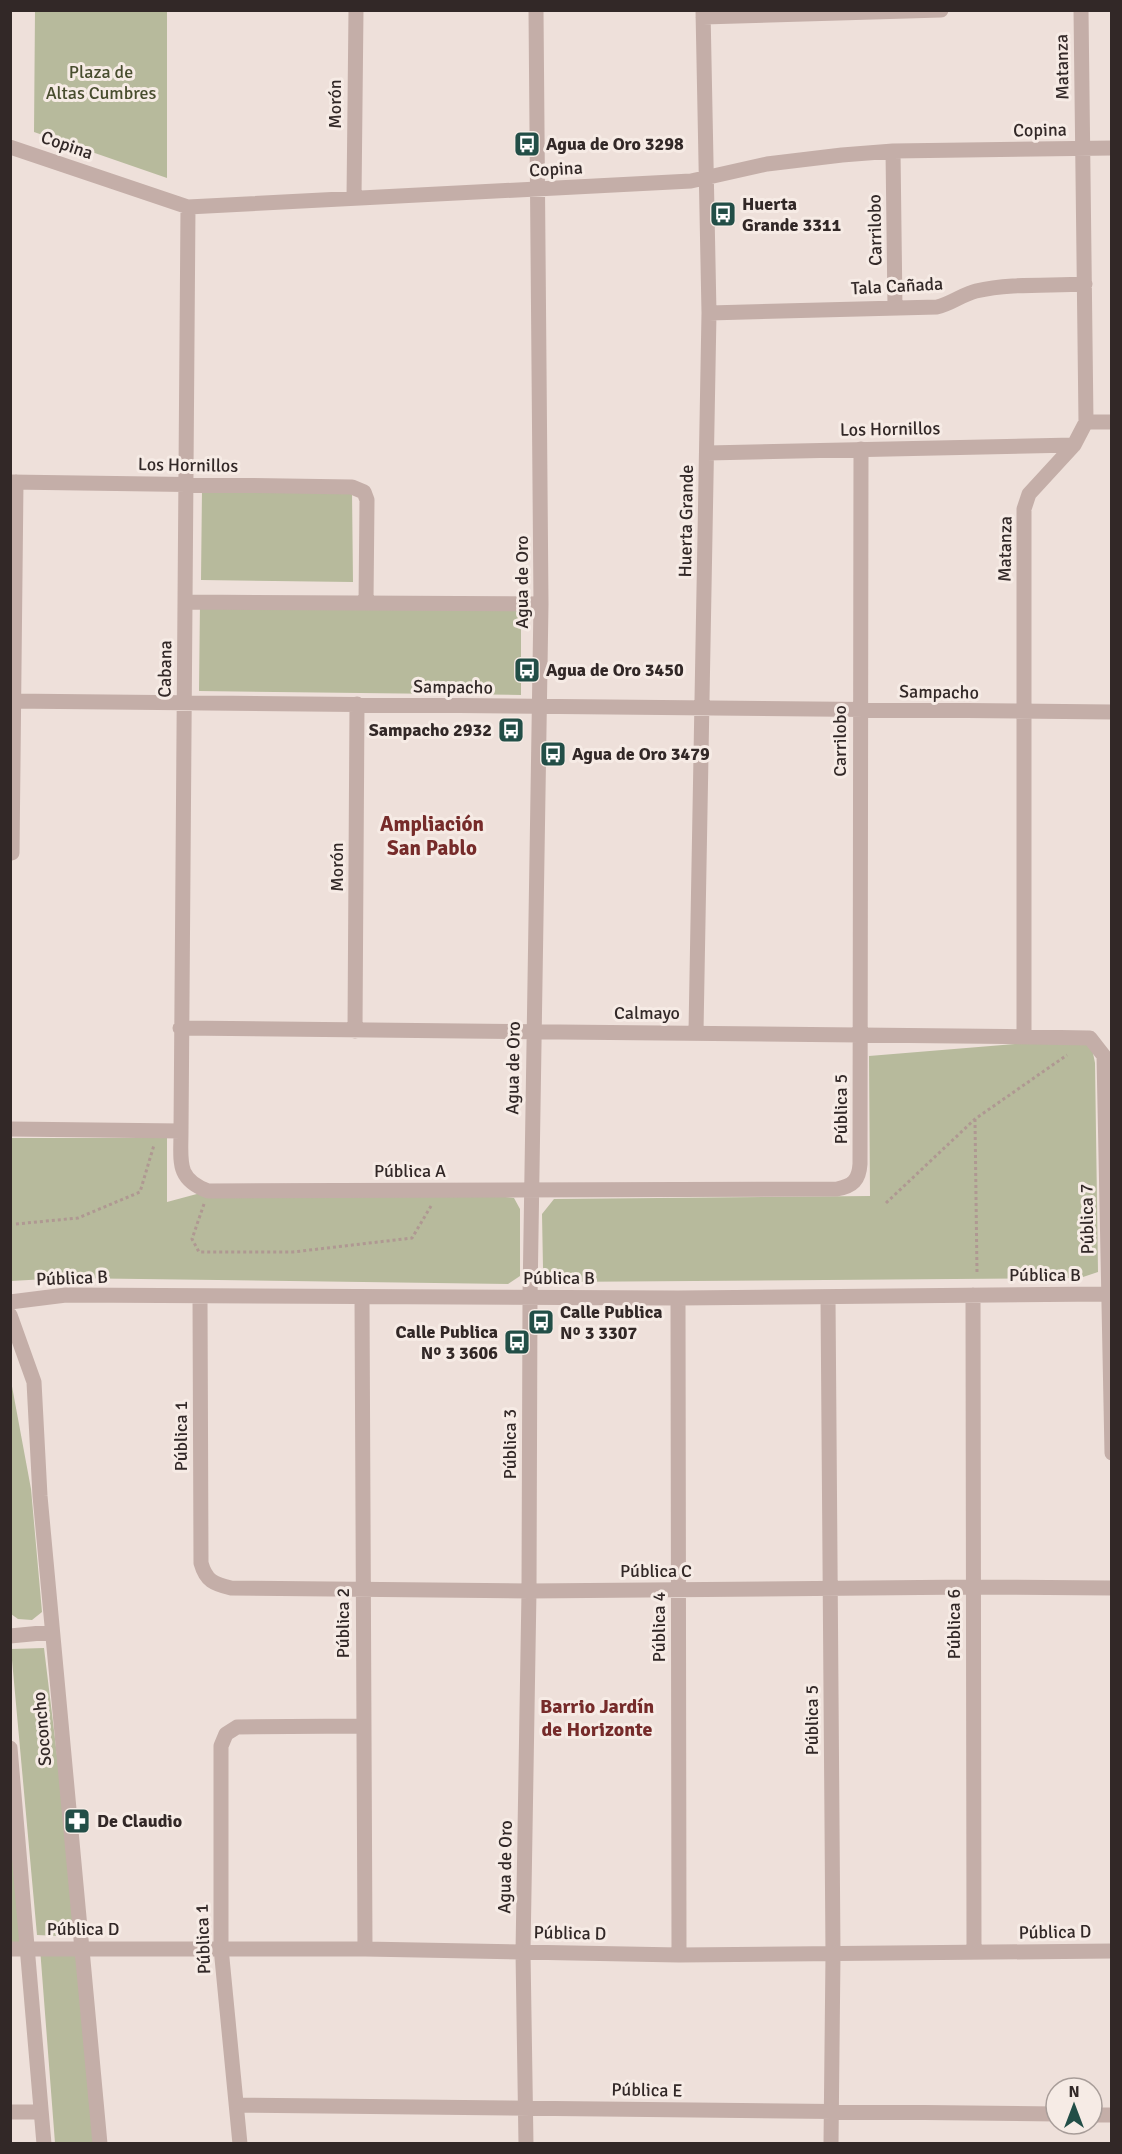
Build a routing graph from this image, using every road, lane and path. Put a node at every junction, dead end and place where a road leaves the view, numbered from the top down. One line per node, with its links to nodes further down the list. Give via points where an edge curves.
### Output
1 (356, 10): 13 (street, Morón)
2 (536, 10): 12 (street, Agua de Oro)
3 (941, 10): 5 (street)
4 (1081, 10): 8 (street, Matanza)
5 (898, 11): 6 (street)
6 (703, 14): 11 (street, Huerta Grande)
7 (10, 147): 14 (street, Copina)
8 (1082, 148): 9 (street, Copina); 10 (street, Copina); 15 (street, Matanza)
9 (1112, 148)
10 (893, 152): 11 (street, Copina, via 767,164); 16 (street, Carrilobo)
11 (706, 179): 12 (street, Copina); 17 (street, Huerta Grande)
12 (538, 190): 13 (street, Copina); 27 (street, Agua de Oro)
13 (354, 198): 14 (street, Copina)
14 (188, 207): 24 (street, Cabana)
15 (1085, 284): 16 (street, Tala Cañada, via 989,289 937,307); 19 (street, Matanza)
16 (895, 308): 17 (street, Tala Cañada)
17 (710, 312): 22 (street, Huerta Grande)
18 (1112, 422): 19 (street)
19 (1086, 423): 20 (street, Matanza)
20 (1074, 445): 21 (street, Los Hornillos); 34 (street, Matanza, via 1029,494 1024,509)
21 (861, 449): 22 (street, Los Hornillos); 33 (street, Carrilobo)
22 (707, 453): 32 (street, Huerta Grande)
23 (13, 482): 24 (street, Los Hornillos); 28 (street)
24 (186, 484): 25 (street, Cabana); 26 (street, Los Hornillos, via 352,487 363,492 367,500)
25 (186, 602): 26 (street); 29 (street, Cabana)
26 (366, 603): 27 (street)
27 (542, 604): 31 (street, Agua de Oro)
28 (13, 701): 29 (street, Sampacho); 36 (street)
29 (184, 702): 30 (street, Sampacho); 37 (street, Cabana)
30 (357, 704): 31 (street, Sampacho); 38 (street, Morón)
31 (541, 708): 32 (street, Sampacho); 40 (street, Agua de Oro)
32 (702, 708): 33 (street, Sampacho); 39 (street, Huerta Grande)
33 (860, 710): 34 (street, Sampacho); 41 (street, Carrilobo)
34 (1023, 712): 35 (street, Sampacho); 42 (street, Matanza)
35 (1112, 712)
36 (12, 853)
37 (180, 1028): 38 (street, Calmayo); 46 (street, Cabana)
38 (355, 1031): 40 (street, Calmayo)
39 (696, 1032): 40 (street, Calmayo); 41 (street, Calmayo)
40 (533, 1033): 50 (street, Agua de Oro)
41 (860, 1033): 42 (street, Calmayo); 48 (street, Pública 5, via 860,1176)
42 (1024, 1037): 43 (street, Calmayo)
43 (1090, 1038): 44 (path); 55 (street, Pública 7, via 1104,1056)
44 (975, 1119): 52 (path); 54 (path)
45 (10, 1130): 47 (street)
46 (181, 1131): 47 (street); 51 (street, via 181,1166 194,1185)
47 (158, 1132): 53 (path, via 140,1192 78,1218)
48 (854, 1183): 50 (street, Pública A, via 837,1190)
49 (441, 1190): 50 (street, Pública A); 51 (street, Pública A); 51 (path, via 412,1238 294,1252 199,1252 192,1239)
50 (531, 1190): 59 (street, Agua de Oro)
51 (208, 1191)
52 (886, 1203)
53 (16, 1224)
54 (977, 1273)
55 (1108, 1294): 56 (street, Pública B); 64 (street, Pública 7)
56 (973, 1295): 60 (street, Pública B); 66 (street, Pública 6)
57 (200, 1296): 58 (street, Pública B); 62 (street, Pública B, via 66,1295); 65 (street, Pública 1)
58 (362, 1297): 59 (street, Pública B); 69 (street, Pública 2)
59 (530, 1297): 61 (street, Pública B); 71 (street, Pública 3)
60 (828, 1297): 61 (street, Pública B); 68 (street, Pública 5)
61 (678, 1298): 70 (street, Pública 4)
62 (10, 1302)
63 (10, 1315): 72 (street, Soconcho, via 36,1392)
64 (1112, 1453)
65 (204, 1576): 69 (street, Pública C, via 214,1584 231,1588)
66 (973, 1587): 67 (street, Pública C); 68 (street, Pública C); 83 (street, Pública 6)
67 (1112, 1588)
68 (831, 1589): 70 (street, Pública C); 84 (street, Pública 5)
69 (362, 1590): 71 (street, Pública C); 74 (street, Pública 2)
70 (678, 1590): 71 (street, Pública C); 85 (street, Pública 4)
71 (529, 1591): 82 (street, Agua de Oro)
72 (52, 1632): 73 (street); 79 (street, Soconcho)
73 (10, 1635)
74 (362, 1726): 76 (street, Pública 1, via 237,1727 226,1734 222,1746); 80 (street, Pública 2)
75 (10, 1748): 78 (street, Soconcho)
76 (221, 1948): 79 (street, Pública D); 80 (street, Pública D); 86 (street, Pública 1)
77 (10, 1949): 78 (street, Pública D)
78 (27, 1949): 79 (street, Pública D); 89 (street, Soconcho)
79 (82, 1949): 93 (street, Soconcho)
80 (365, 1949): 82 (street, Pública D)
81 (1112, 1951): 83 (street, Pública D)
82 (523, 1952): 85 (street, Pública D); 87 (street, Agua de Oro)
83 (974, 1952): 84 (street, Pública D)
84 (833, 1954): 85 (street, Pública D); 90 (street, Pública 5)
85 (679, 1955)
86 (238, 2105): 87 (street, Pública E); 94 (street, Pública 1)
87 (526, 2108): 90 (street, Pública E); 95 (street, Agua de Oro)
88 (10, 2112): 89 (street)
89 (41, 2112): 92 (street, Soconcho)
90 (831, 2112): 91 (street, Pública E); 96 (street, Pública 5)
91 (1044, 2114)
92 (44, 2144)
93 (100, 2144)
94 (240, 2144)
95 (526, 2144)
96 (831, 2144)

